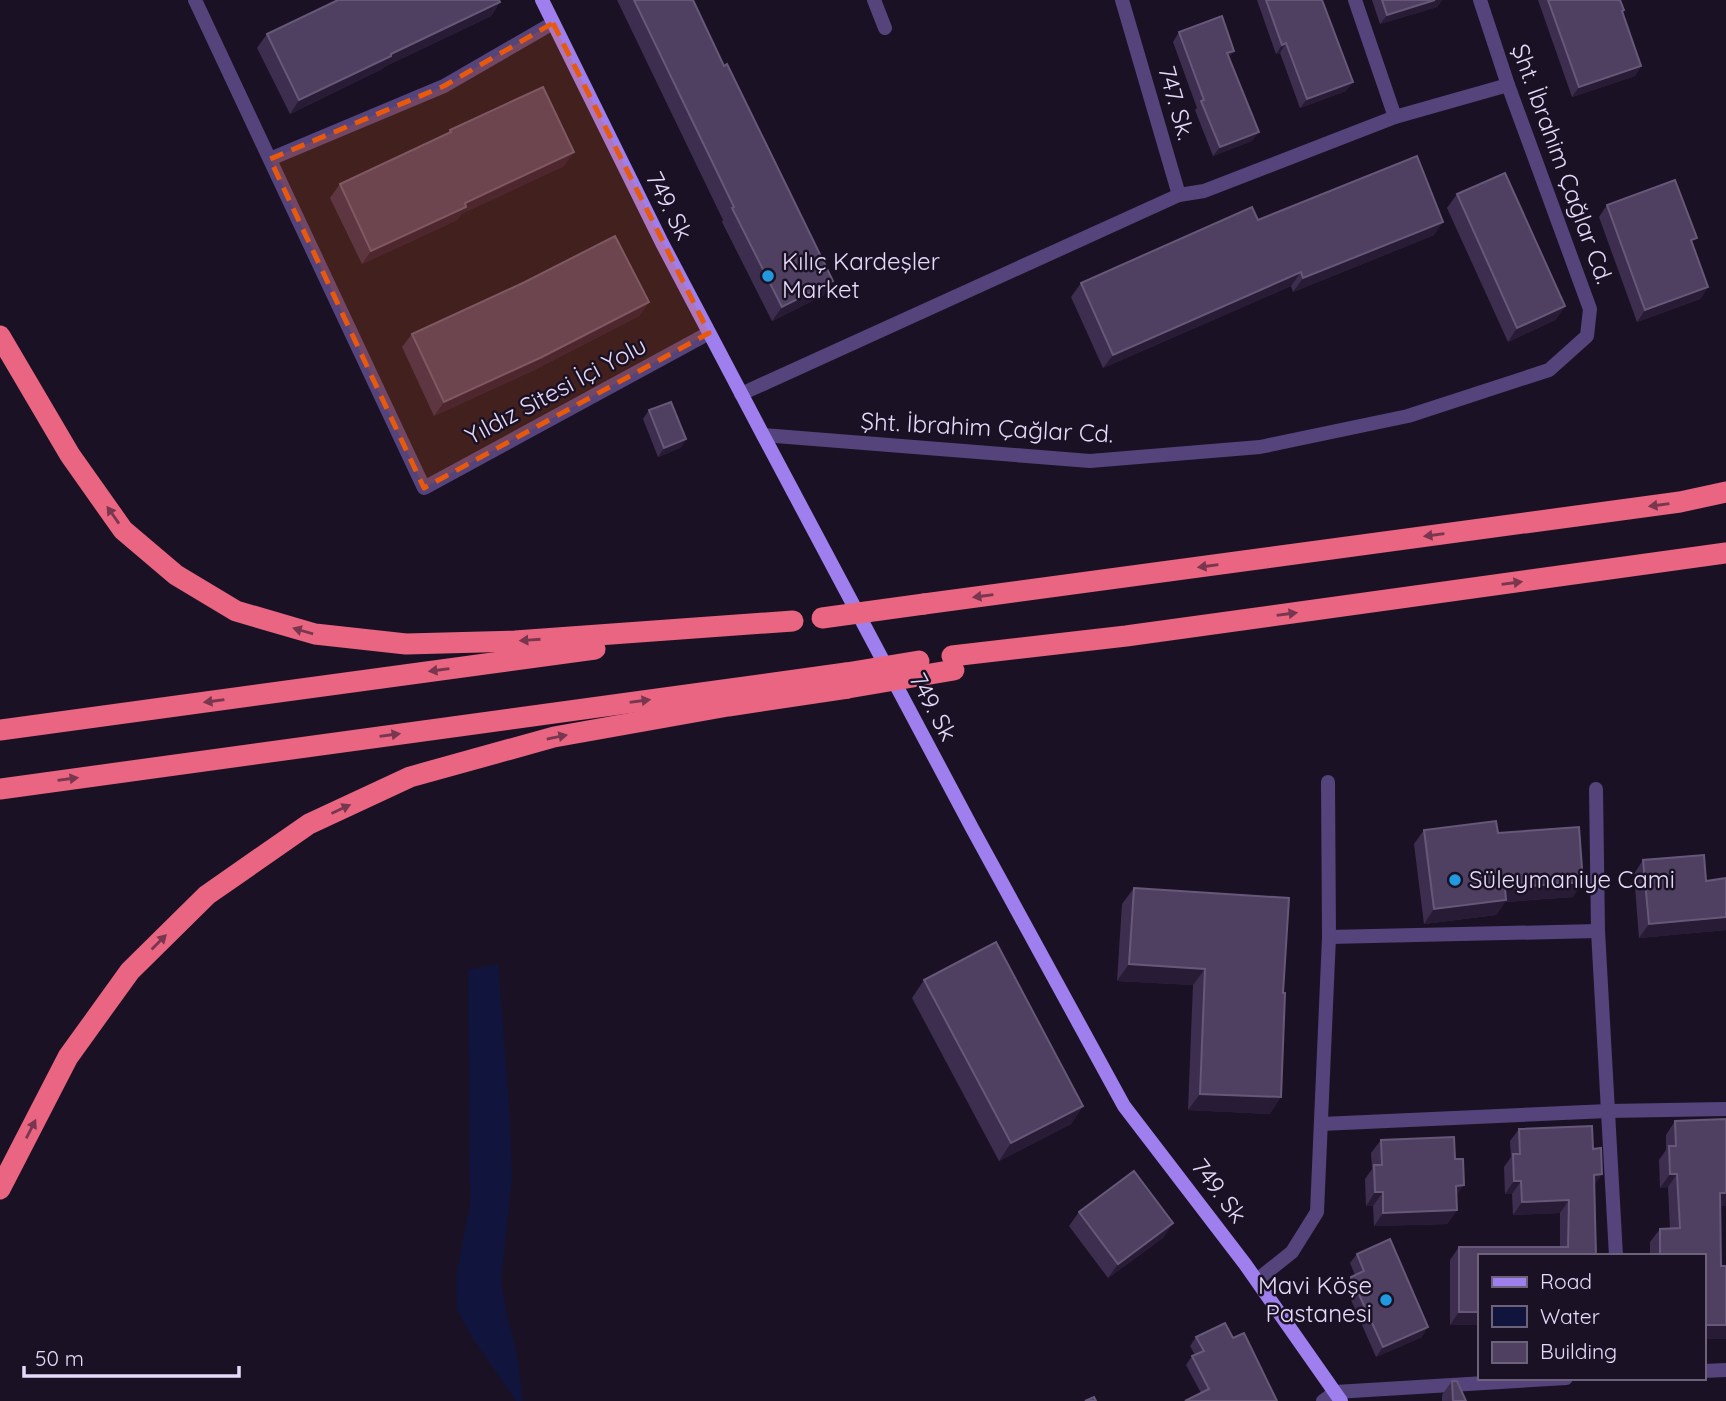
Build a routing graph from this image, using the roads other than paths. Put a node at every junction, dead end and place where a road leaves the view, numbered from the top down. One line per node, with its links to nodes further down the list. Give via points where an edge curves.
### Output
1 (195, 0): 11 (street)
2 (542, 0): 7 (street, 749. Sk)
3 (874, 0): 8 (street)
4 (1122, 0): 12 (street, 747. Sk.)
5 (1355, 0): 10 (street)
6 (1480, 0): 9 (street, Şht. İbrahim Çağlar Cd.)
7 (553, 23): 11 (street, via 444,86); 13 (street, 749. Sk)
8 (885, 28)
9 (1508, 85): 10 (street); 16 (street, Şht. İbrahim Çağlar Cd., via 1590,309 1587,336 1549,370 1408,416 1260,447 1090,461)
10 (1395, 117): 12 (street, via 1204,191)
11 (270, 159): 13 (street, Yıldız Sitesi İçi Yolu, via 424,488)
12 (1179, 195): 15 (street)
13 (709, 333): 15 (street, 749. Sk)
14 (0, 335): 19 (highway, one-way to 14, via 406,644 314,634 236,611 176,575 123,530 69,455)
15 (741, 394): 16 (street, 749. Sk)
16 (763, 435): 32 (street, 749. Sk, via 1124,1106)
17 (1726, 492): 19 (highway, one-way to 19, bridge, via 1666,504)
18 (1726, 553): 20 (highway, one-way to 18, bridge, via 1126,636)
19 (793, 621): 21 (highway, one-way to 21)
20 (847, 680): 23 (highway, one-way to 20); 30 (highway, one-way to 20, via 68,1057 130,971 207,894 309,824 410,777 554,737)
21 (0, 730)
22 (1328, 782): 26 (street)
23 (0, 789)
24 (1596, 789): 25 (street)
25 (1598, 931): 26 (street); 28 (street)
26 (1329, 937): 29 (street)
27 (1726, 1109): 28 (street)
28 (1608, 1111): 29 (street); 31 (street)
29 (1321, 1124): 32 (street, via 1317,1212 1292,1252)
30 (0, 1189)
31 (1616, 1254)
32 (1257, 1280): 36 (street, 749. Sk)
33 (1726, 1370): 34 (street)
34 (1705, 1371)
35 (1543, 1380): 36 (street)
36 (1333, 1398)

